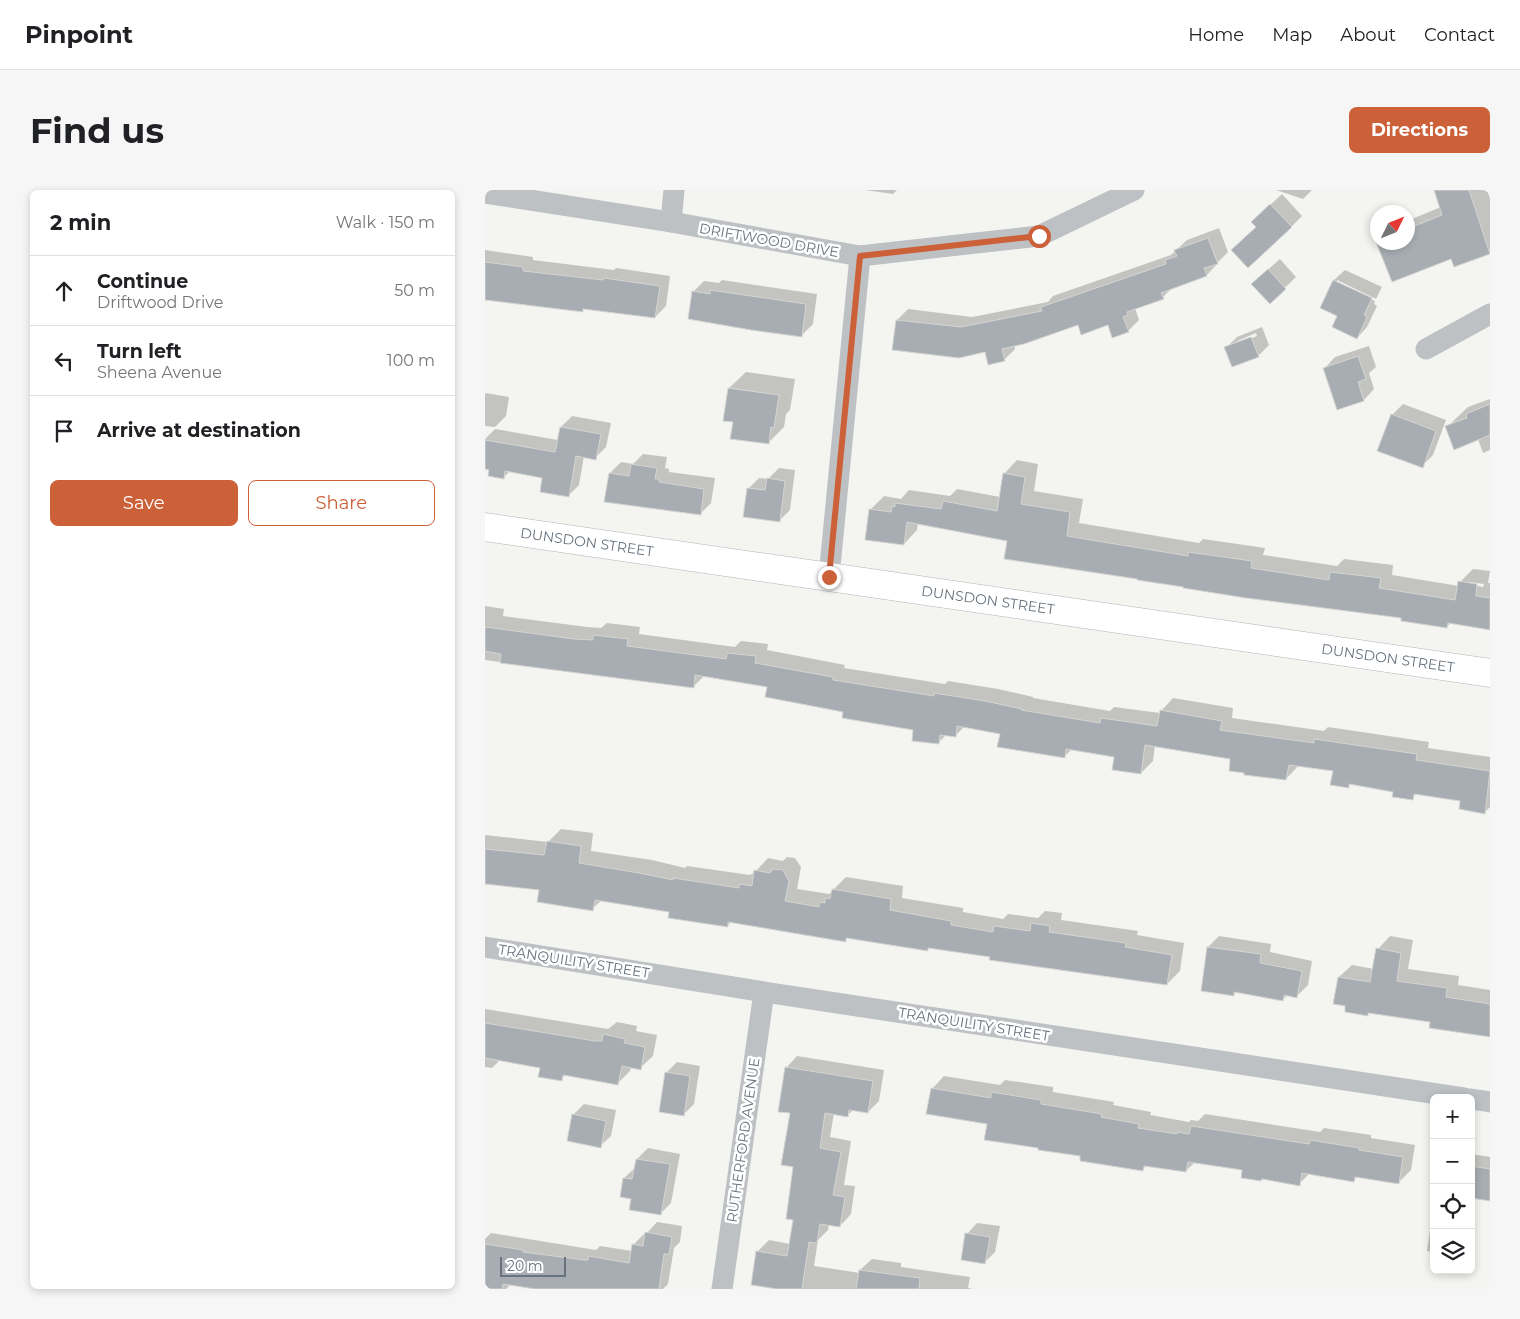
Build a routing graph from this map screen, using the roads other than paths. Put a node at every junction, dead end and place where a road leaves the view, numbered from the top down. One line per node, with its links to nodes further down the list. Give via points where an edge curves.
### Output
1 (675, 190): 4 (street)
2 (1134, 190): 5 (street, DRIFTWOOD DRIVE, via 1039,236)
3 (485, 193): 4 (street, DRIFTWOOD DRIVE)
4 (671, 222): 5 (street, DRIFTWOOD DRIVE)
5 (860, 256): 9 (street)
6 (1490, 314): 7 (street)
7 (1426, 349)
8 (485, 527): 9 (main road, DUNSDON STREET)
9 (829, 577): 10 (main road, DUNSDON STREET)
10 (1490, 673)
11 (485, 947): 12 (street, TRANQUILITY STREET)
12 (764, 992): 13 (street, TRANQUILITY STREET); 16 (street, RUTHERFORD AVENUE)
13 (1438, 1094)
14 (1475, 1100): 15 (street)
15 (1490, 1102)
16 (722, 1289)

